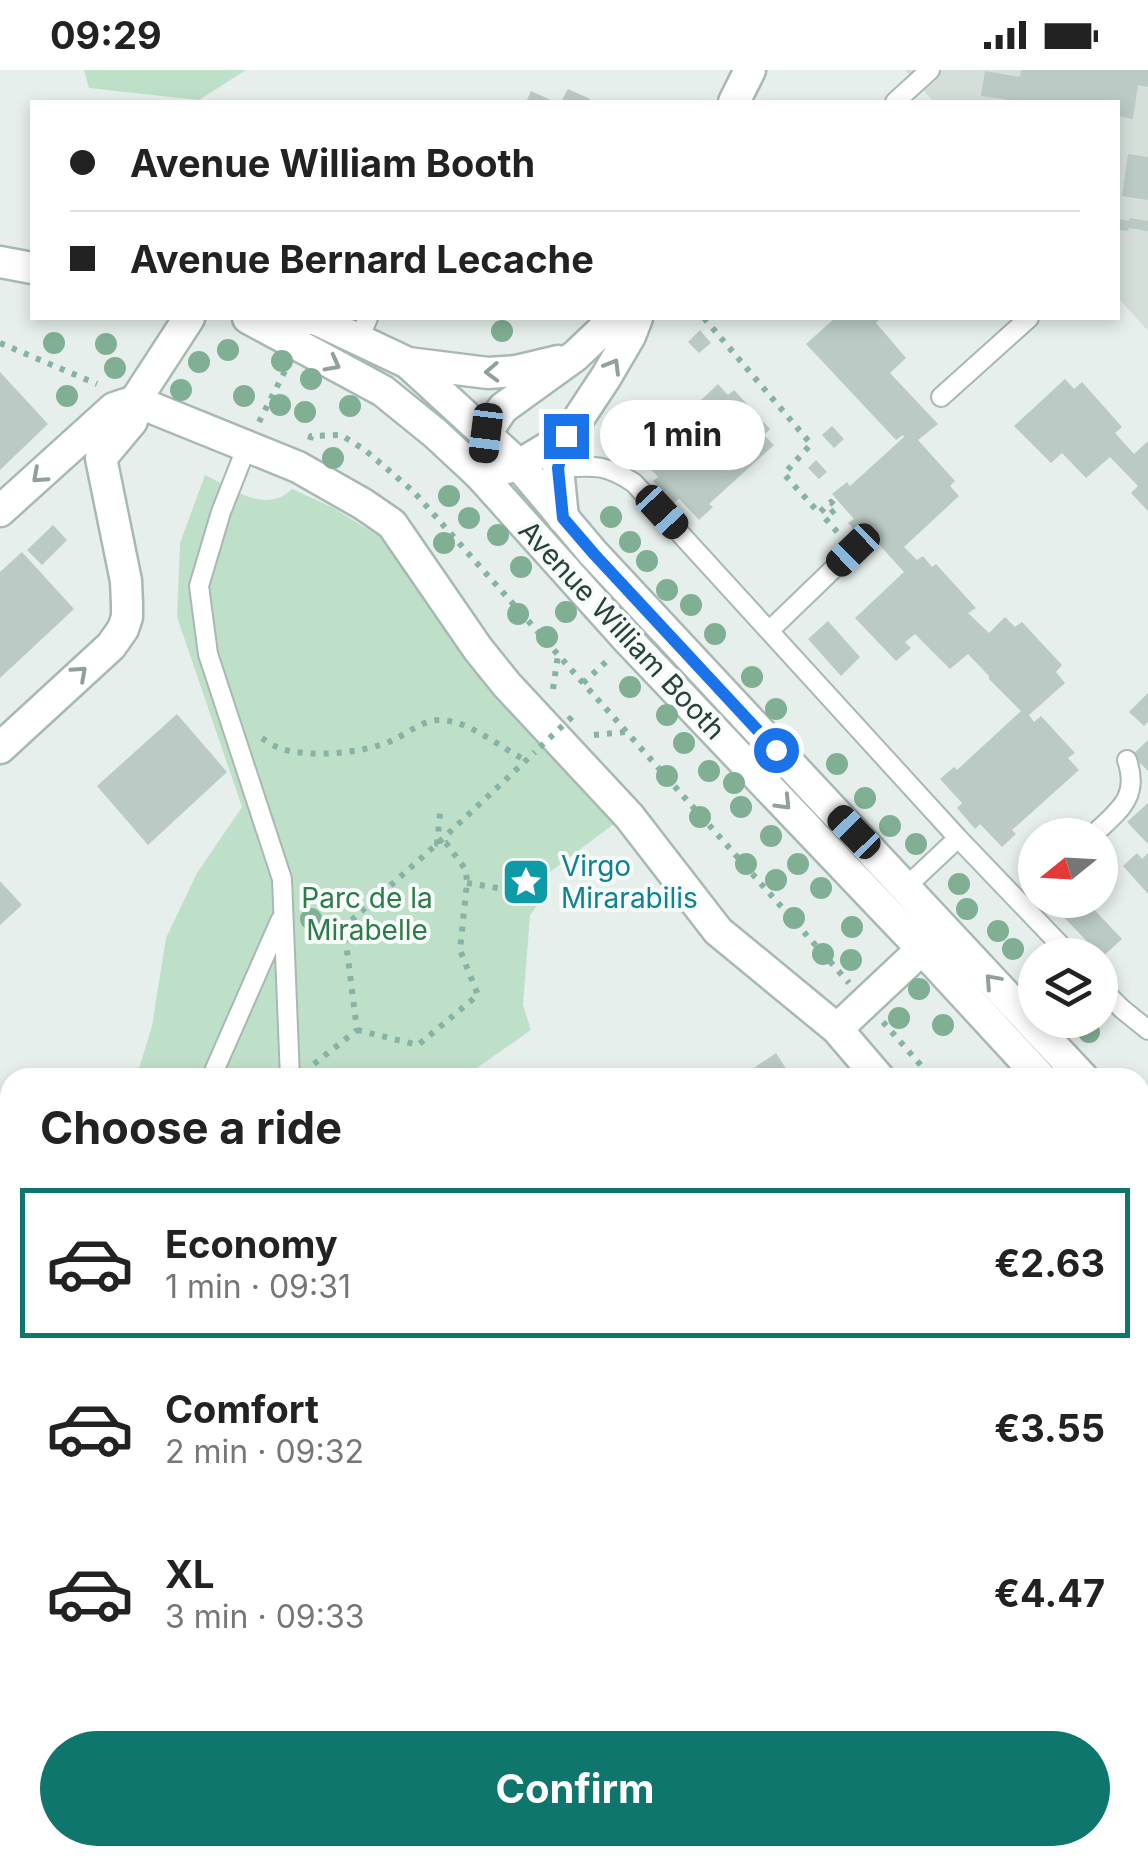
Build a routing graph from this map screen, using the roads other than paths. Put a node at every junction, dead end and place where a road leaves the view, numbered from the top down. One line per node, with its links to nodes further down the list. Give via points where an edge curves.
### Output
1 (750, 70): 3 (street)
2 (930, 70): 4 (lane)
3 (735, 100)
4 (897, 100)
5 (0, 262): 6 (street)
6 (30, 268)
7 (189, 320): 17 (street)
8 (252, 320): 25 (street, Avenue William Booth, one-way to 25, via 392,397)
9 (315, 320): 13 (street, Avenue William Booth)
10 (613, 320): 14 (street)
11 (637, 320): 19 (street, one-way to 11)
12 (1027, 320): 16 (lane)
13 (363, 329): 15 (street, Avenue William Booth)
14 (576, 356): 15 (street, one-way to 15, via 488,373); 18 (street, via 503,408)
15 (408, 364): 18 (street, Avenue William Booth)
16 (941, 397)
17 (134, 401): 20 (street); 21 (street, via 114,408); 22 (street, via 132,421)
18 (486, 433): 23 (street, Avenue William Booth); 25 (street)
19 (566, 436): 23 (street); 24 (street)
20 (247, 446): 36 (lane, via 199,586 208,654 282,879); 39 (street, via 298,467 392,524 507,685 630,816 718,931)
21 (69, 448): 22 (street, via 84,447); 26 (street, one-way to 26)
22 (101, 458): 30 (street, one-way to 22, via 111,646 127,617)
23 (520, 466): 25 (street); 27 (street, Avenue William Booth)
24 (558, 468): 27 (street); 29 (lane, via 614,470 634,483)
25 (480, 475): 37 (street, Avenue William Booth, one-way to 37)
26 (0, 511)
27 (563, 518): 34 (street, Avenue William Booth)
28 (853, 550): 29 (lane)
29 (770, 630): 33 (lane)
30 (3, 740)
31 (1128, 760): 32 (lane, via 1132,790)
32 (1110, 818)
33 (958, 838): 34 (lane); 35 (lane)
34 (906, 886): 37 (street); 45 (street, Avenue William Booth, one-way to 34)
35 (1018, 889)
36 (283, 916): 41 (lane); 42 (lane)
37 (922, 949): 39 (street); 44 (street, Avenue William Booth)
38 (1118, 1005): 40 (lane)
39 (836, 1029): 43 (street)
40 (1148, 1030)
41 (215, 1068)
42 (290, 1068)
43 (870, 1068)
44 (1032, 1068)
45 (1074, 1068)

